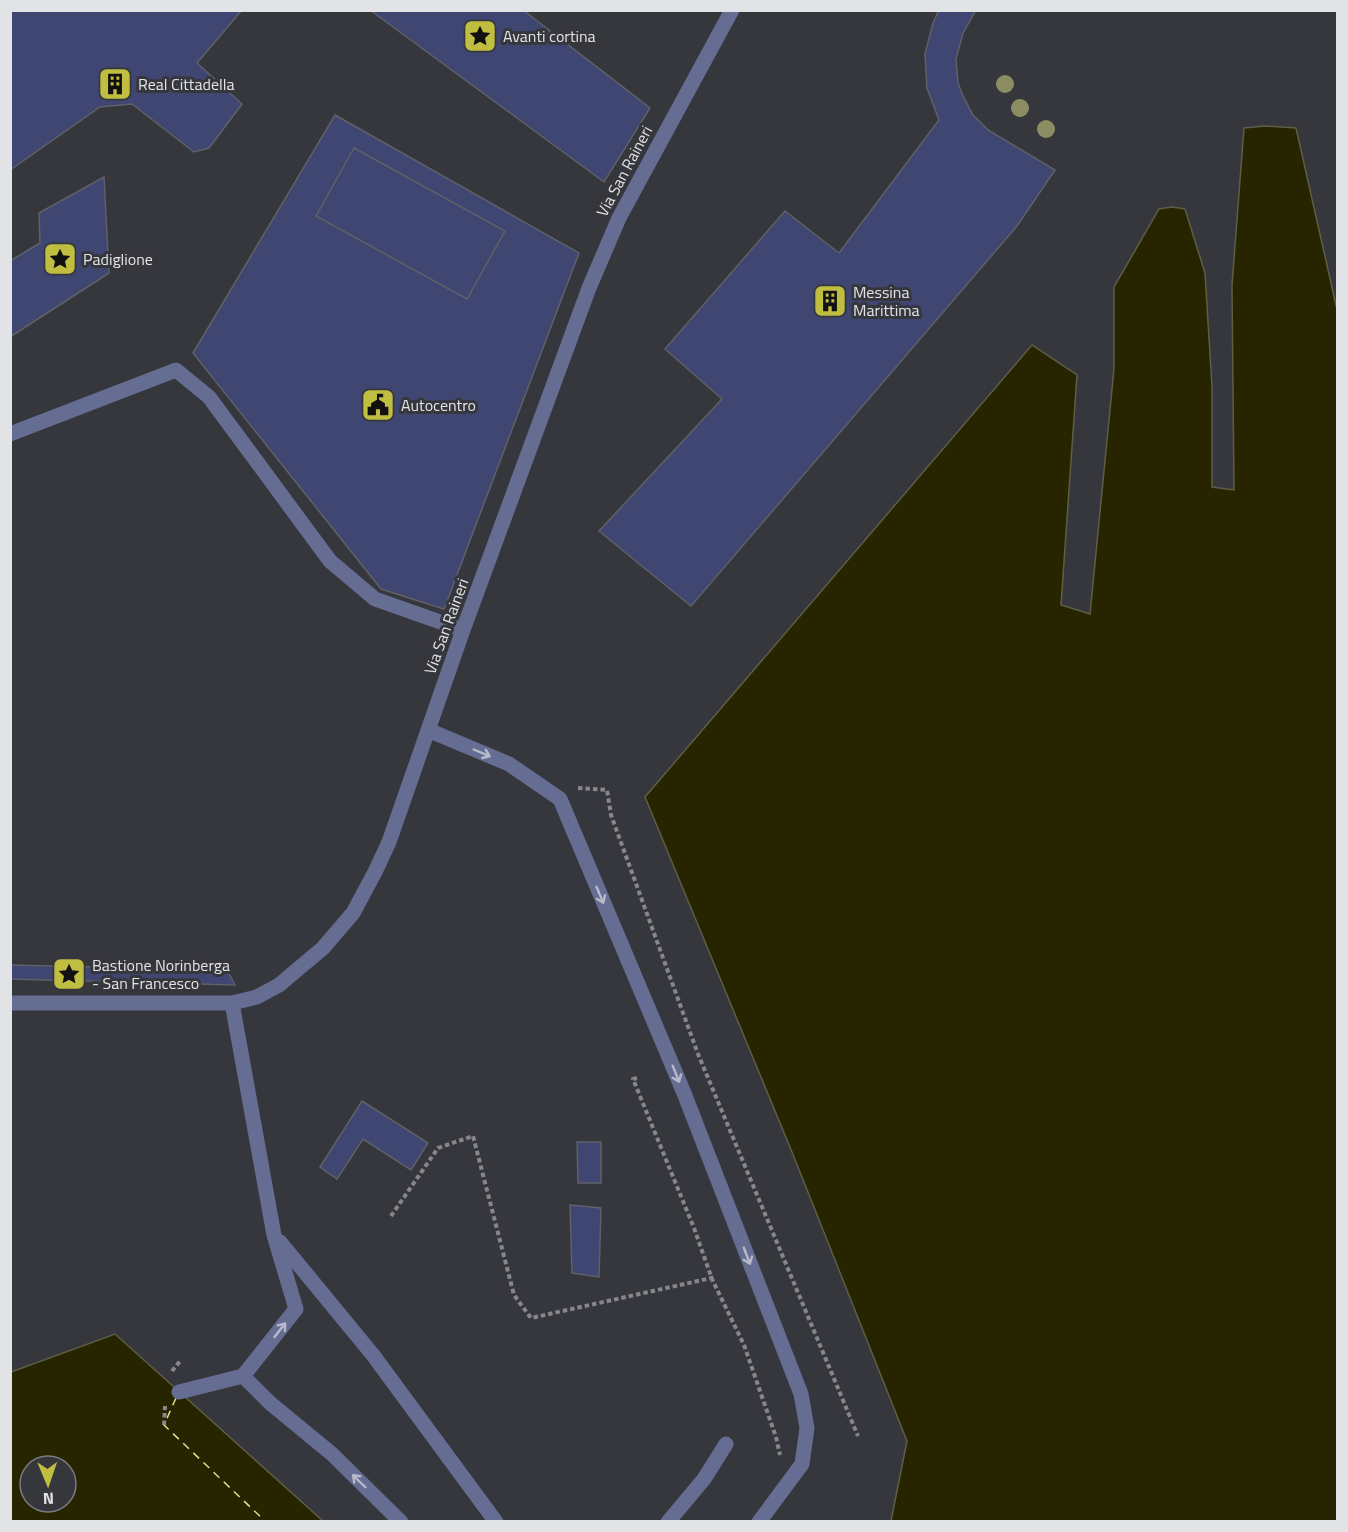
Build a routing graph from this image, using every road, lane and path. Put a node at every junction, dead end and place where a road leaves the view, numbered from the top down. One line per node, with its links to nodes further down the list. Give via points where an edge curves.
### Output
1 (732, 10): 3 (street, Via San Raineri, via 619,218 589,288)
2 (10, 434): 3 (street, via 177,370 209,397 330,561 375,599)
3 (463, 630): 4 (street, Via San Raineri)
4 (428, 730): 5 (street, one-way to 5, via 509,764); 7 (street, Via San Raineri, via 388,842 353,914 323,948 279,985)
5 (539, 785): 14 (path, via 607,790 611,815 698,1054); 20 (street, one-way to 20, via 560,799 565,810 684,1093 801,1394 807,1428 802,1464)
6 (10, 1003): 7 (street, Via San Raineri)
7 (232, 1003): 10 (street)
8 (637, 1078): 11 (path, via 633,1079)
9 (391, 1216): 11 (path, via 438,1148 472,1136 514,1294 531,1318)
10 (274, 1235): 12 (street, one-way to 10, via 296,1309); 18 (street, via 373,1355)
11 (714, 1278): 16 (path, via 744,1345)
12 (243, 1376): 13 (street); 17 (street, one-way to 12)
13 (179, 1392)
14 (858, 1436)
15 (726, 1444): 19 (street, via 704,1479)
16 (781, 1459)
17 (401, 1521)
18 (496, 1521)
19 (668, 1521)
20 (759, 1521)

